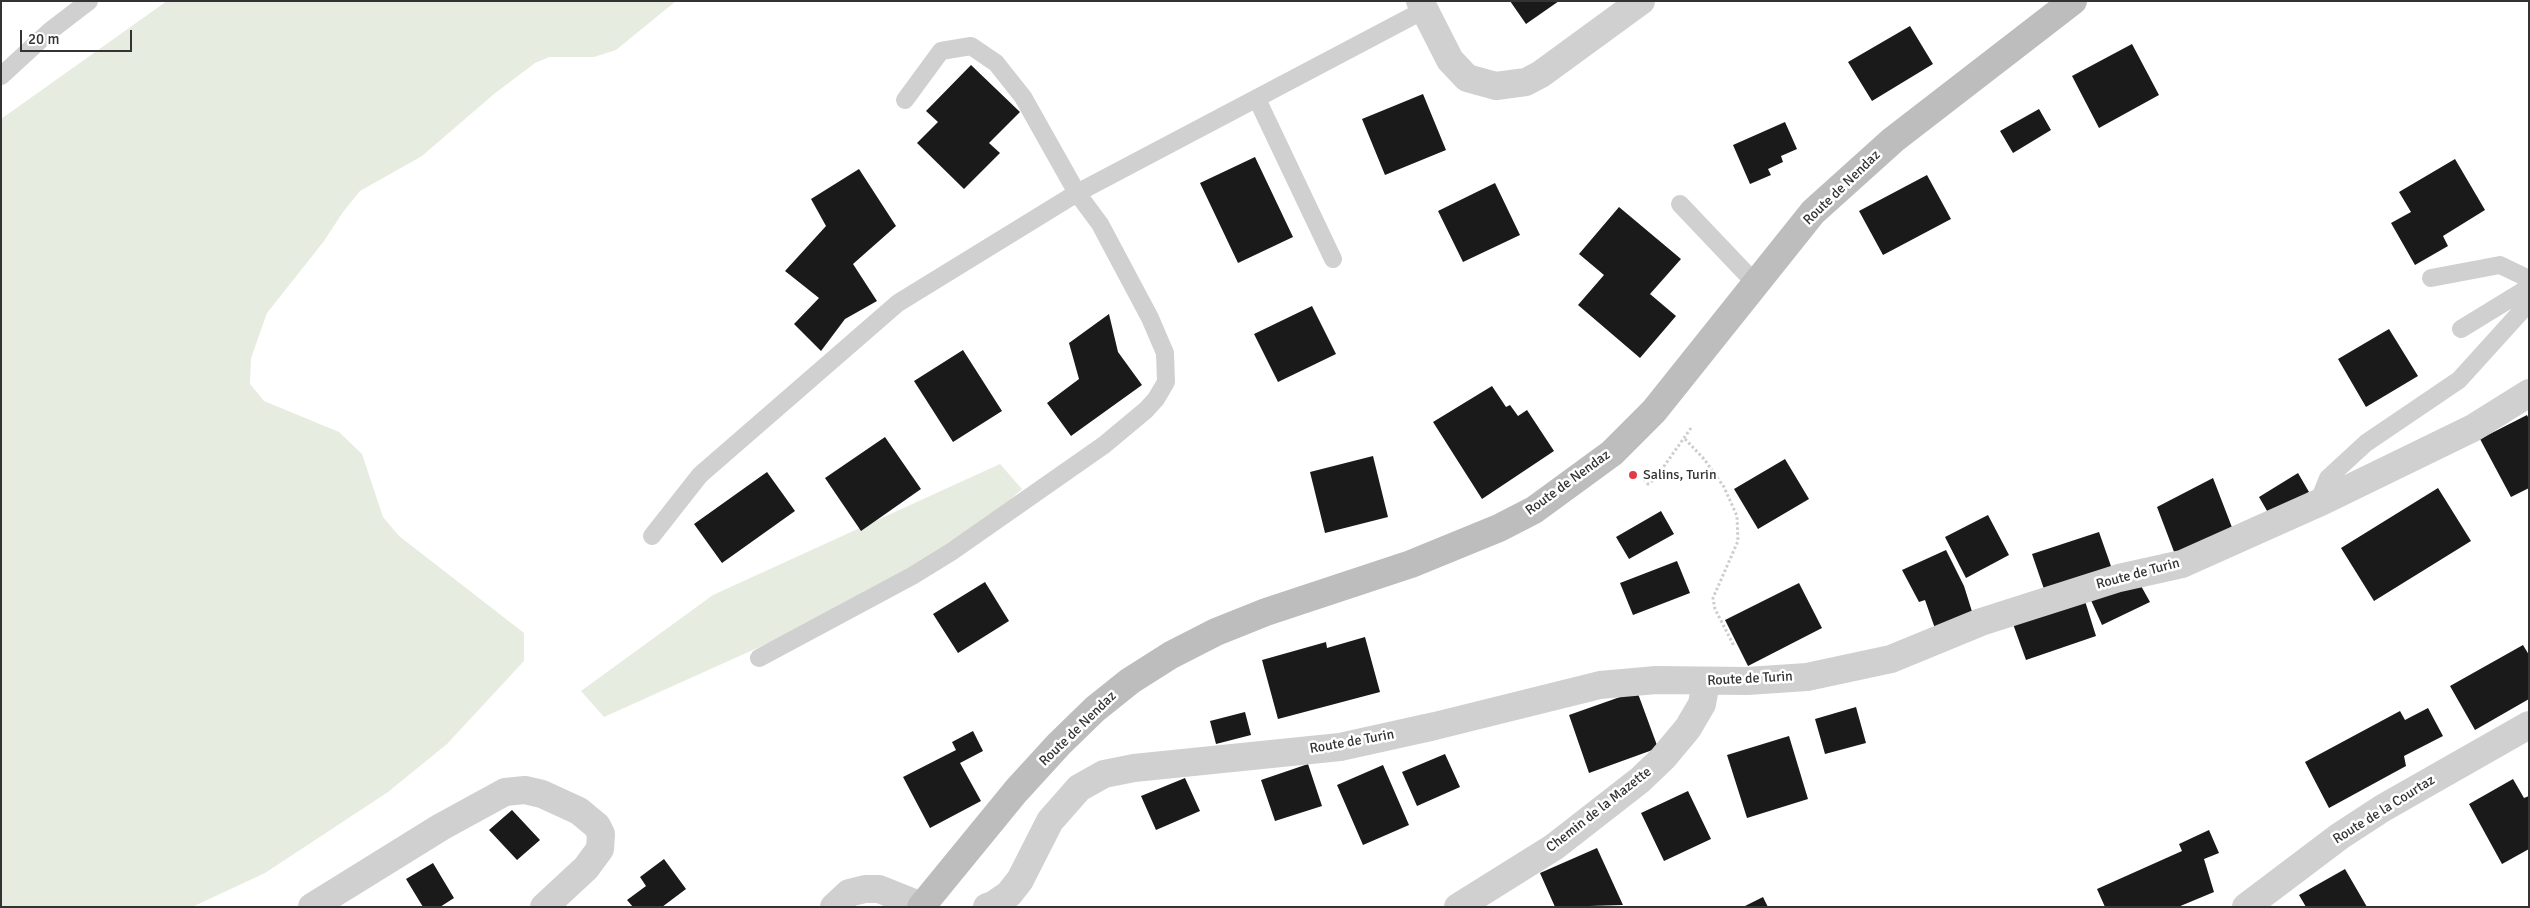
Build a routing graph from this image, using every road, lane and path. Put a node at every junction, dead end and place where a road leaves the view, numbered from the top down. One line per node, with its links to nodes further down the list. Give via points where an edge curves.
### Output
1 (89, 1): 5 (lane, via 50,30)
2 (1641, 1): 4 (street, via 1540,74 1526,82 1496,86 1466,78 1450,60)
3 (2073, 1): 12 (main road, Route de Nendaz, via 1893,140 1813,212)
4 (1422, 6): 6 (lane)
5 (1, 76)
6 (1257, 99): 8 (lane); 10 (lane)
7 (905, 100): 8 (lane, via 941,51 971,46 996,63 1023,97)
8 (1077, 193): 20 (lane, via 898,303 700,476); 22 (lane, via 1100,224 1165,353 1166,382 1156,399 1104,445 951,552)
9 (1680, 204): 12 (lane)
10 (1333, 260)
11 (2431, 278): 13 (lane, via 2500,265 2525,277)
12 (1756, 284): 26 (main road, Route de Nendaz, via 1654,411 1612,453 1534,510 1464,544 1216,632 1171,655 1130,682 1095,709 1059,744)
13 (2528, 288): 14 (lane); 19 (lane, via 2526,306 2459,380 2366,443 2328,478)
14 (2461, 329)
15 (2529, 393): 19 (street, Route de Turin, via 2473,428)
16 (1691, 428): 17 (path)
17 (1685, 439): 18 (path, via 1655,479 1648,484); 21 (path, via 1724,487 1737,516 1738,541 1713,598 1715,609)
18 (1644, 480)
19 (2323, 501): 23 (street, Route de Turin, via 2182,564 2120,578 1988,620 1891,659 1807,677)
20 (652, 536)
21 (1736, 649)
22 (759, 658)
23 (1706, 682): 25 (street, Chemin de la Mazette, via 1702,704 1664,758 1554,847); 30 (street, Route de Turin, via 1656,680 1600,685 1340,746 1104,774 1079,788 1050,821 1020,880 1009,894)
24 (2529, 725): 31 (street, Route de la Courtaz, via 2383,808)
25 (1472, 903)
26 (922, 906): 29 (street, via 879,889 865,889 849,893)
27 (312, 907): 28 (street, via 496,796 525,790 579,811 597,826 601,834 600,849 586,868)
28 (544, 907)
29 (834, 907)
30 (987, 907)
31 (2246, 907)

